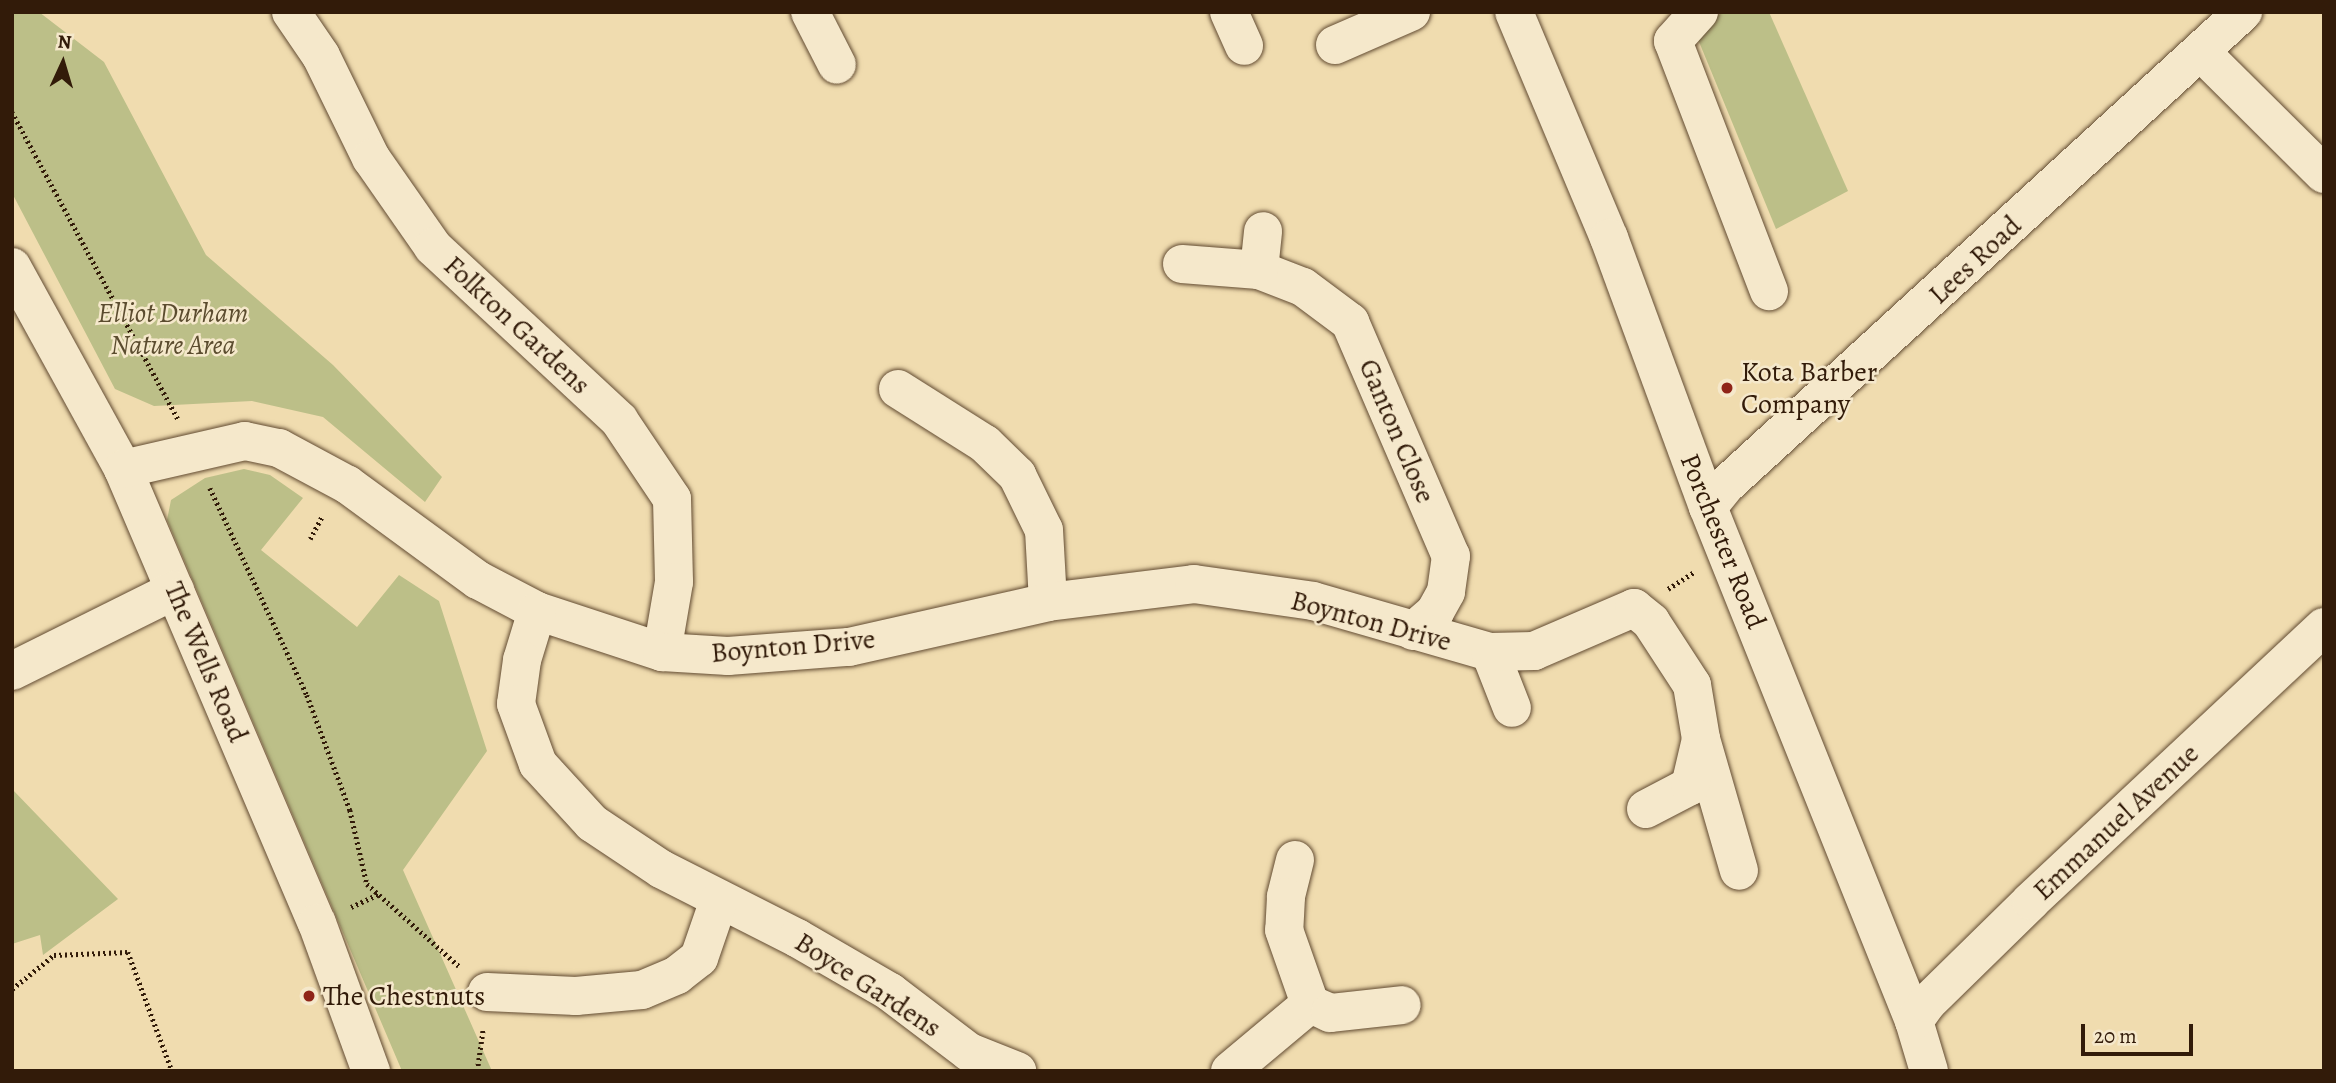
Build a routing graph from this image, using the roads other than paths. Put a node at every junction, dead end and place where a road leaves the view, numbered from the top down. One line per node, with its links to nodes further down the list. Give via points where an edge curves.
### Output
1 (291, 12): 24 (street, Folkton Gardens, via 321,56 371,158 433,247 620,419 672,499 674,582)
2 (1411, 12): 7 (street)
3 (1514, 12): 18 (street, Porchester Road, via 1609,238)
4 (1699, 12): 15 (street, via 1673,41)
5 (2242, 12): 8 (street, Lees Road)
6 (822, 17): 9 (street)
7 (1335, 45)
8 (2201, 52): 10 (street); 18 (street, Lees Road, via 1726,485)
9 (837, 65)
10 (2324, 174)
11 (1263, 231): 14 (street)
12 (1182, 264): 14 (street, Ganton Close)
13 (12, 267): 17 (street, The Wells Road)
14 (1259, 270): 23 (street, Ganton Close, via 1303,287 1350,322 1451,556 1446,592 1435,612)
15 (1769, 291)
16 (898, 388): 20 (street, via 985,444 1017,475 1044,530)
17 (123, 469): 19 (street, The Wells Road); 21 (street, Boynton Drive, via 245,441 302,458 478,580)
18 (1708, 508): 36 (street, Porchester Road)
19 (175, 590): 26 (street); 37 (street, The Wells Road, via 317,923)
20 (1048, 602): 23 (street, Boynton Drive, via 1194,584 1313,601); 24 (street, Boynton Drive, via 849,648 727,656)
21 (537, 611): 24 (street, Boynton Drive); 32 (street, Boyce Gardens, via 522,660 516,704 538,764 592,823 661,869)
22 (2324, 628): 36 (street, Emmanuel Avenue, via 2031,901)
23 (1413, 631): 25 (street, Boynton Drive)
24 (662, 652)
25 (1490, 652): 27 (street, Boynton Drive); 28 (street, via 1534,650 1634,608 1651,622 1692,685)
26 (12, 671)
27 (1512, 708)
28 (1701, 739): 29 (street, via 1690,786); 31 (street)
29 (1646, 809)
30 (1295, 860): 34 (street, via 1284,930)
31 (1739, 871)
32 (719, 900): 33 (street, via 699,958 677,975 642,990 576,996); 38 (street, Boyce Gardens, via 890,992 969,1052)
33 (487, 992)
34 (1311, 1004): 35 (street, via 1330,1013); 39 (street)
35 (1402, 1005)
36 (1914, 1021): 40 (street, Porchester Road)
37 (371, 1071)
38 (1017, 1071)
39 (1230, 1071)
40 (1929, 1071)

